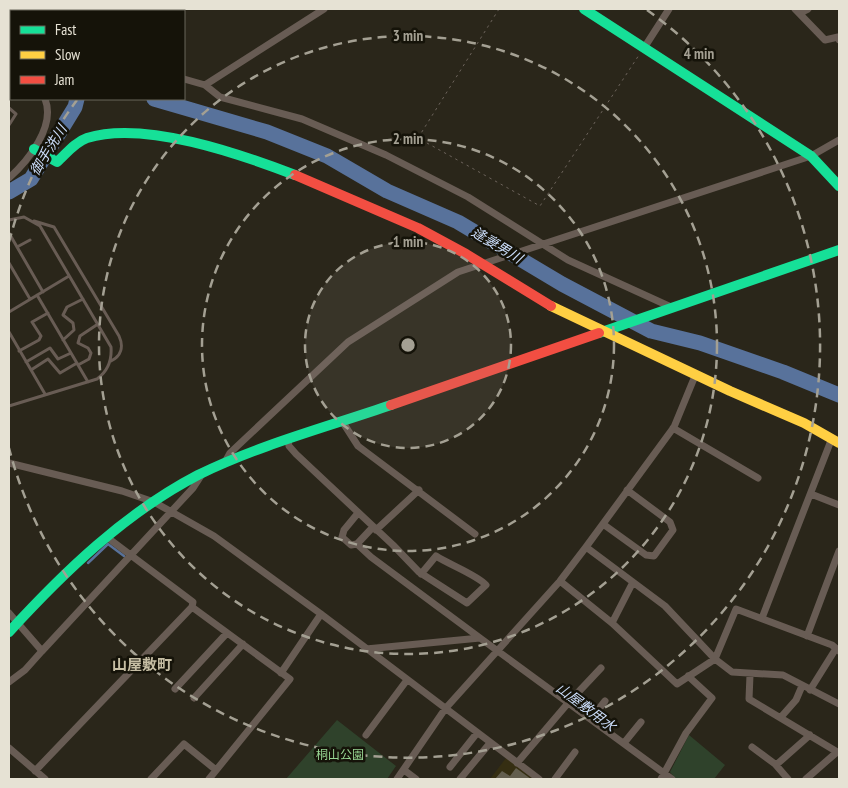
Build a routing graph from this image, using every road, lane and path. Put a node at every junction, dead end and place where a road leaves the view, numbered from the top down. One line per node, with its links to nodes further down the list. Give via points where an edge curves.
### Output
1 (324, 9): 10 (street)
2 (498, 9): 8 (path, via 418,138 540,206)
3 (584, 9): 8 (street)
4 (669, 9): 8 (street)
5 (808, 9): 6 (street)
6 (798, 11): 7 (street, via 825,40 838,37)
7 (839, 40)
8 (644, 48): 16 (street)
9 (185, 79): 10 (street)
10 (205, 85): 23 (street, via 220,97 302,120 386,155 468,197)
11 (45, 100): 15 (street, via 47,119)
12 (9, 108): 13 (lane, via 16,114)
13 (9, 125)
14 (839, 140): 16 (street)
15 (37, 150): 17 (street); 26 (street, via 57,162 85,138 101,135 123,134 202,143 307,180 405,221)
16 (811, 156): 18 (street); 23 (street)
17 (9, 178)
18 (839, 186)
19 (9, 220): 20 (lane, via 24,217)
20 (32, 220): 28 (lane, via 41,228); 43 (lane, via 54,226 119,336 122,343 120,354)
21 (9, 233): 24 (lane)
22 (30, 240): 24 (lane)
23 (542, 244): 26 (street); 33 (street, via 580,267 599,272)
24 (17, 247): 29 (lane)
25 (839, 250): 33 (street)
26 (486, 262): 37 (street, via 570,316); 56 (street, via 458,272 348,342 230,453)
27 (9, 263): 31 (lane)
28 (70, 276): 29 (lane); 32 (lane)
29 (43, 292): 30 (lane)
30 (37, 295): 31 (lane); 35 (lane)
31 (30, 299): 34 (lane)
32 (83, 299): 36 (lane); 39 (lane, via 64,311 63,315 73,323 74,330)
33 (668, 308): 37 (street)
34 (9, 312)
35 (48, 313): 39 (lane); 40 (lane, via 32,322 39,340)
36 (98, 324): 43 (lane, via 111,346); 44 (lane, via 80,336 78,343 91,353 89,359)
37 (606, 330): 46 (street); 51 (street)
38 (9, 332): 40 (lane)
39 (63, 340): 41 (lane)
40 (20, 351): 42 (lane)
41 (71, 353): 42 (lane, via 58,359 50,348); 44 (lane)
42 (26, 362): 45 (lane)
43 (110, 362): 47 (lane, via 104,374)
44 (77, 364): 45 (lane, via 60,373 48,360); 47 (lane)
45 (31, 370): 48 (lane)
46 (695, 376): 52 (street); 54 (street)
47 (88, 382): 48 (lane)
48 (45, 394): 50 (lane)
49 (9, 400): 50 (lane)
50 (10, 406)
51 (342, 421): 53 (street); 59 (street, via 358,446)
52 (673, 428): 58 (street); 60 (street)
53 (288, 440): 56 (street); 65 (street, via 296,454)
54 (836, 441): 61 (street)
55 (9, 463): 62 (street)
56 (224, 464): 57 (street)
57 (202, 474): 62 (street); 64 (street)
58 (758, 478)
59 (419, 490): 67 (street); 68 (street)
60 (627, 490): 66 (street); 66 (street, via 670,522 673,530 654,556 646,555)
61 (811, 494): 63 (street); 80 (street)
62 (154, 502): 64 (street); 69 (street)
63 (839, 505)
64 (170, 512): 73 (street); 79 (street, via 227,544)
65 (358, 513): 67 (street); 70 (street, via 342,537 351,545)
66 (603, 524): 71 (street)
67 (375, 528): 70 (street); 74 (street)
68 (476, 534)
69 (108, 538): 73 (street); 81 (street)
70 (357, 544): 86 (street)
71 (586, 547): 75 (street); 76 (street)
72 (839, 551): 85 (street)
73 (129, 556): 77 (street, via 193,602); 91 (street)
74 (421, 574): 74 (street, via 467,603 486,585 479,577 463,572 436,556)
75 (560, 580): 82 (street); 89 (street)
76 (633, 582): 82 (street); 92 (street, via 665,606)
77 (192, 607): 84 (street); 124 (street)
78 (9, 612): 81 (street)
79 (322, 614): 88 (street); 94 (street)
80 (762, 618): 85 (street); 92 (street, via 736,609)
81 (18, 622): 83 (street); 91 (street)
82 (612, 623): 96 (street, via 677,684)
83 (9, 632)
84 (227, 632): 87 (street); 100 (street)
85 (807, 636): 90 (street)
86 (480, 638): 88 (street); 89 (street)
87 (243, 644): 94 (street); 102 (street)
88 (366, 649): 97 (street)
89 (497, 649): 103 (street); 106 (street)
90 (837, 650): 101 (street)
91 (42, 651): 98 (street)
92 (715, 659): 95 (street, via 732,672); 96 (street)
93 (601, 668): 103 (street)
94 (281, 673): 122 (street, via 290,679)
95 (750, 675): 99 (street, via 783,675); 107 (street, via 749,699)
96 (688, 676): 125 (street, via 712,698 686,733)
97 (407, 680): 106 (street); 111 (street)
98 (9, 682)
99 (802, 686): 101 (street); 107 (street, via 796,700)
100 (175, 689)
101 (810, 690): 105 (street)
102 (194, 698)
103 (569, 702): 108 (street); 119 (street)
104 (605, 702): 108 (street)
105 (839, 704)
106 (446, 709): 110 (street); 123 (street)
107 (781, 717): 112 (street)
108 (591, 719): 114 (street)
109 (641, 722): 114 (street)
110 (477, 733): 113 (street); 121 (street)
111 (366, 735)
112 (810, 735): 118 (street); 120 (street)
113 (490, 743): 119 (street); 131 (street)
114 (624, 743): 125 (street)
115 (752, 747): 120 (street)
116 (9, 748): 124 (street)
117 (575, 752): 133 (street)
118 (838, 752): 136 (street)
119 (518, 763): 132 (street)
120 (776, 765): 135 (street)
121 (450, 767)
122 (216, 770): 127 (street, via 184,744); 128 (street)
123 (404, 770): 129 (street); 130 (street)
124 (35, 771): 126 (street)
125 (663, 777): 134 (street)
126 (45, 779)
127 (151, 779)
128 (209, 779)
129 (397, 779)
130 (416, 779)
131 (460, 779)
132 (539, 779)
133 (555, 779)
134 (672, 779)
135 (788, 779)
136 (806, 779)

